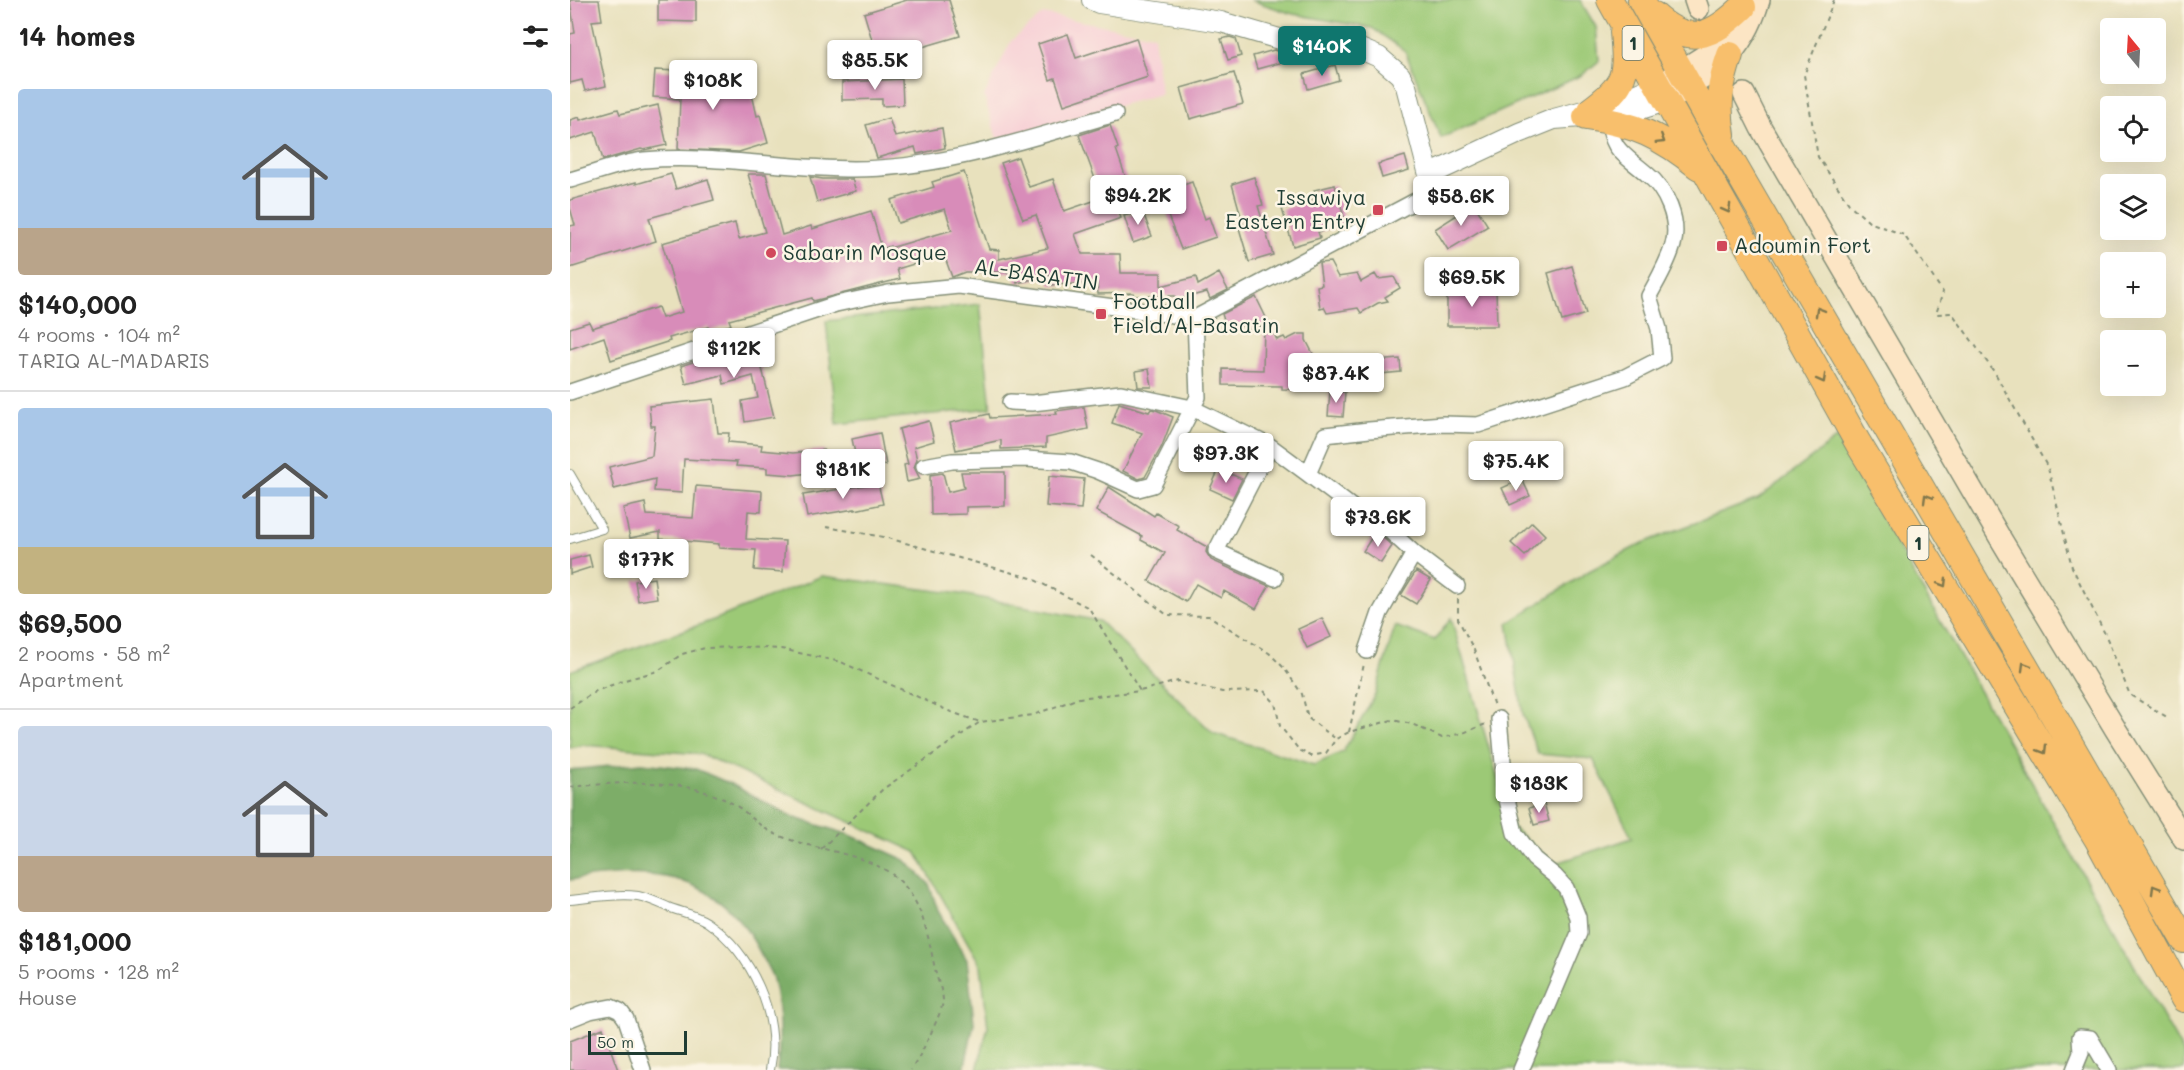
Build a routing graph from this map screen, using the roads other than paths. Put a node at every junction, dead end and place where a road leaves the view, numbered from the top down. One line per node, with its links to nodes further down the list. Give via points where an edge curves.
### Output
1 (1092, 0): 13 (street, via 1221,22 1293,43 1358,48 1379,57 1400,75 1406,86)
2 (1610, 0): 5 (highway, 1)
3 (1749, 2): 4 (highway, via 1717,29 1689,35 1669,27); 6 (main road, via 1751,22); 7 (main road, via 1714,50)
4 (1644, 4): 7 (highway, 1)
5 (1622, 22): 8 (highway, 1); 10 (highway, via 1626,61 1622,78)
6 (1730, 55): 7 (main road, via 1718,69); 12 (highway, via 1719,100)
7 (1689, 74): 8 (main road); 12 (highway, 1)
8 (1661, 93): 10 (street, via 1643,93); 14 (highway, 1)
9 (1744, 94): 30 (main road, via 1999,536)
10 (1602, 111): 13 (street, via 1554,119); 14 (highway, one-way to 14, via 1654,135); 23 (street, via 1619,153 1656,181 1673,219 1674,242 1649,296 1659,329 1662,358 1625,377 1478,425 1443,424 1325,435)
11 (1114, 114): 15 (street, via 913,166 853,169 716,160 643,160)
12 (1724, 147): 32 (highway, 1, one-way to 12)
13 (1429, 175): 16 (street, via 1427,188 1413,203)
14 (1708, 175): 33 (highway, 1, one-way to 33, via 1858,443 2098,840)
15 (570, 180)
16 (1195, 318): 17 (street, AL-BASATIN, via 959,286 888,292 836,304); 19 (street, via 1198,398)
17 (570, 392)
18 (1010, 402): 19 (street, via 1121,393)
19 (1192, 408): 20 (street); 21 (street, via 1153,484 1138,489 1071,462 952,461)
20 (1269, 446): 23 (street); 26 (street, via 1216,551)
21 (924, 466)
22 (570, 474): 24 (lane, via 602,529)
23 (1308, 474): 25 (street, via 1365,517 1378,520)
24 (570, 539)
25 (1414, 553): 27 (street); 28 (street, via 1380,613)
26 (1275, 578)
27 (1457, 586)
28 (1367, 651)
29 (1498, 718): 37 (street, via 1506,795 1515,833 1534,859 1566,888 1578,917 1579,933)
30 (2184, 839)
31 (570, 900): 36 (lane, via 640,896 706,921 751,969 765,1000 774,1037)
32 (2184, 940)
33 (2184, 999)
34 (570, 1019): 35 (street, via 611,1007 620,1011)
35 (644, 1070)
36 (770, 1070)
37 (1521, 1070)
38 (2074, 1070): 39 (street, via 2081,1053 2080,1036 2090,1038)
39 (2109, 1070)

